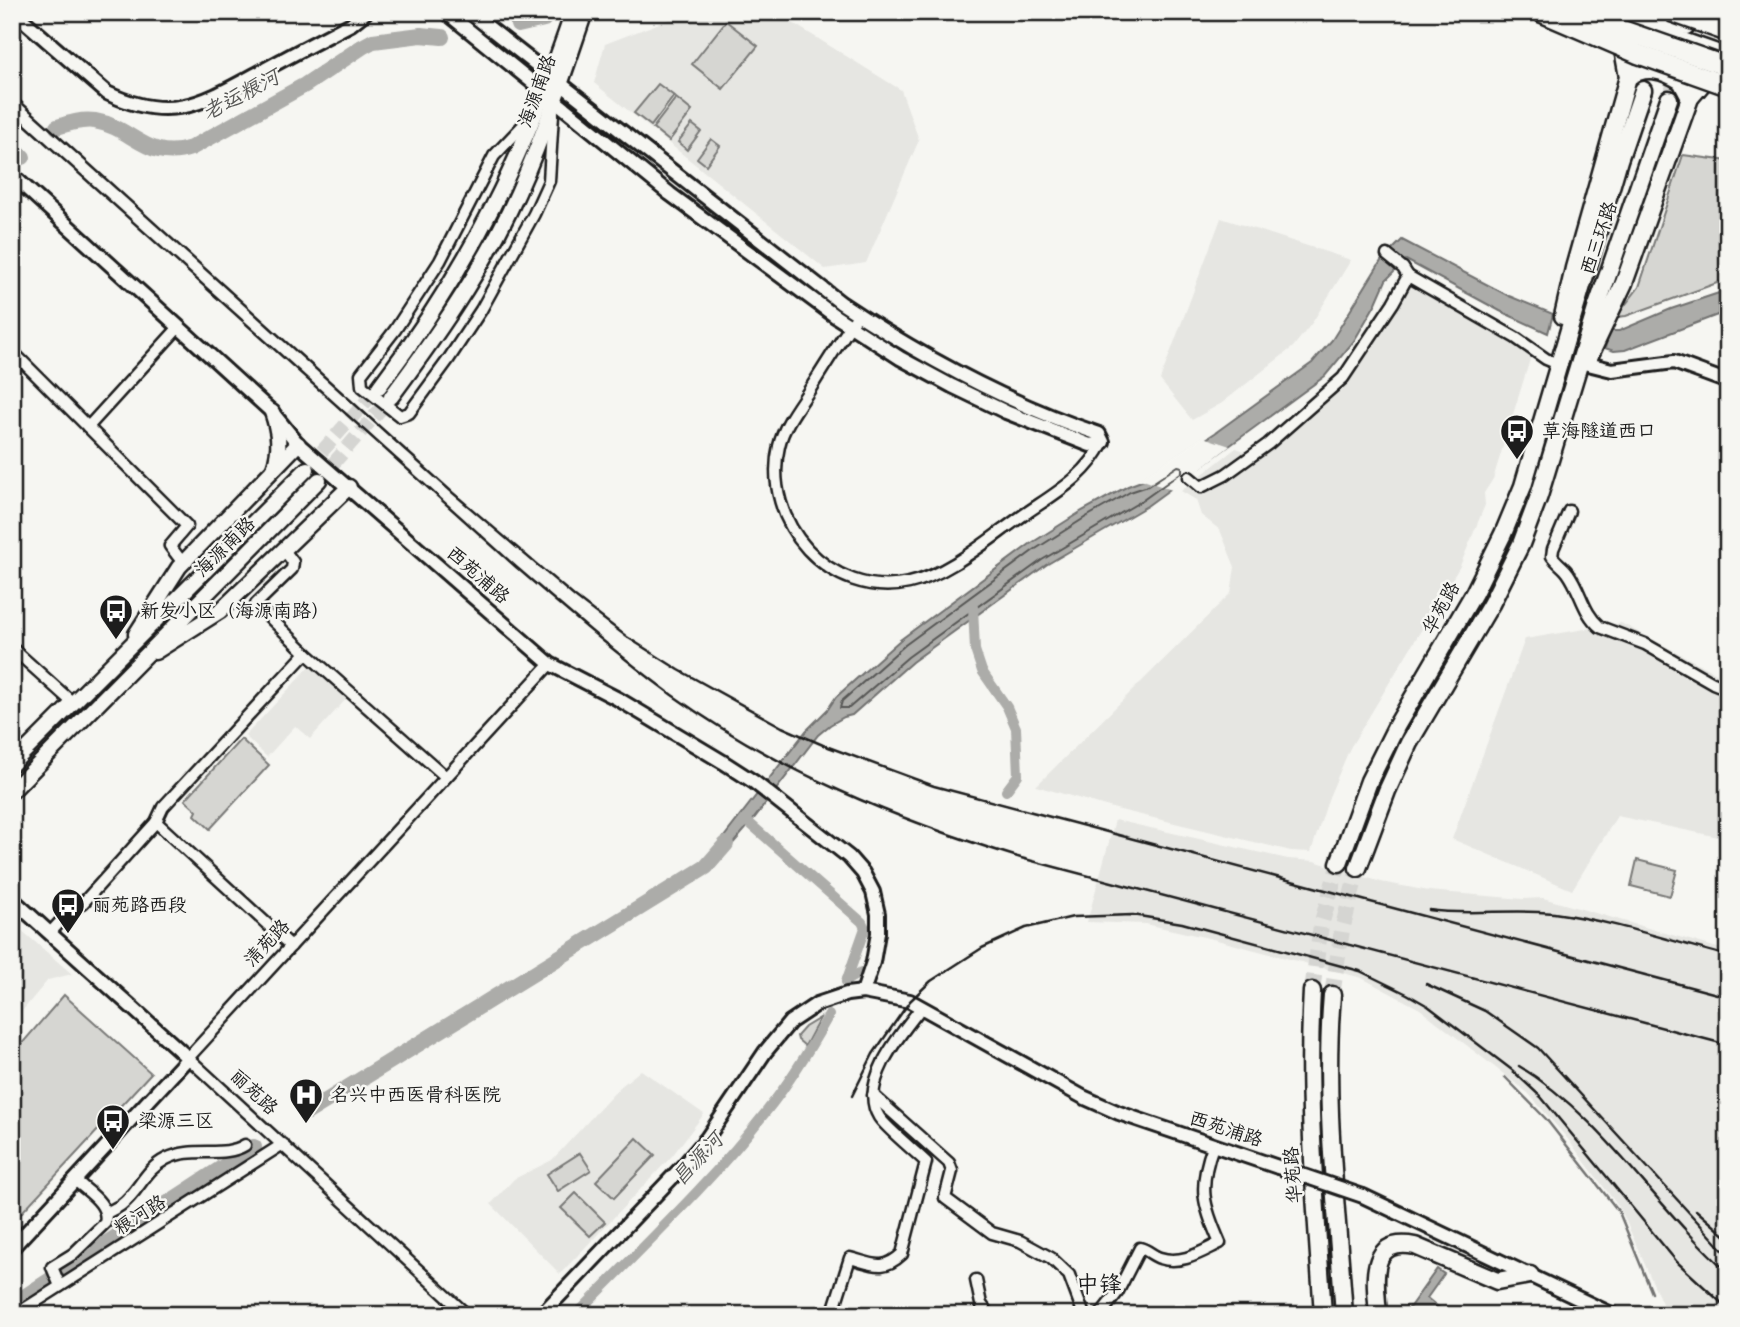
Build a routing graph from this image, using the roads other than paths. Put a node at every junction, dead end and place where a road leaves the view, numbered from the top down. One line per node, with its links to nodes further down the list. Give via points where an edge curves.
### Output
1 (14, 12): 2 (street, via 107,93 125,102 167,109 206,102)
2 (366, 12)
3 (446, 12): 23 (street)
4 (469, 12): 20 (street)
5 (573, 12): 20 (main road, 海源南路)
6 (585, 12): 20 (main road, 海源南路)
7 (1540, 12): 21 (highway, bridge)
8 (1571, 12): 18 (highway, bridge)
9 (1646, 12): 11 (main road)
10 (1603, 13): 13 (main road); 19 (main road, via 1623,52)
11 (1676, 18): 12 (highway, bridge); 13 (main road); 14 (main road); 15 (main road)
12 (1728, 32)
13 (1667, 35): 15 (main road); 19 (main road)
14 (1728, 41)
15 (1686, 42): 16 (main road); 24 (main road)
16 (1728, 57)
17 (1728, 62): 24 (main road, via 1708,76)
18 (1728, 68)
19 (1628, 77): 24 (main road, via 1646,68 1656,70 1681,81); 34 (main road, via 1574,268)
20 (555, 80): 23 (main road, 海源南路); 30 (street)
21 (1728, 86)
22 (1643, 90): 34 (main road, 西三环路)
23 (550, 95): 26 (main road, 海源南路); 26 (street, via 549,181 534,214 460,343 409,413 400,416 362,386 361,374 440,261 494,156); 30 (street, via 670,194); 37 (main road, 海源南路, via 526,173 486,255 447,320)
24 (1690, 98): 33 (main road, via 1624,283)
25 (1670, 99): 33 (main road, 西三环路, via 1596,309)
26 (539, 109): 36 (main road, 海源南路, via 475,243 434,311)
27 (12, 175): 31 (street, 西苑浦路)
28 (1387, 255): 29 (street)
29 (1406, 272): 34 (street); 44 (street, via 1393,303 1343,378 1225,475 1201,487)
30 (854, 320): 40 (street, via 926,372 1006,412 1090,445); 40 (street, via 788,422 776,468 777,491 791,530 818,561 838,573 859,582 892,585 933,576 1073,481)
31 (179, 327): 38 (street, 西苑浦路); 39 (street)
32 (12, 351): 39 (street)
33 (1583, 363): 35 (street, via 1612,370 1674,362); 61 (main road, via 1521,544 1409,743)
34 (1558, 364): 60 (main road, 华苑路, via 1540,436 1503,534 1369,781)
35 (1728, 382)
36 (379, 387)
37 (391, 397)
38 (272, 412): 41 (street, 西苑浦路); 42 (main road, via 279,438)
39 (88, 427): 49 (street, via 187,526 170,546)
40 (1103, 442)
41 (298, 444): 42 (main road); 46 (street, 西苑浦路)
42 (274, 468): 49 (main road)
43 (307, 468): 52 (main road, 海源南路)
44 (1189, 477)
45 (319, 480): 52 (main road, 海源南路)
46 (349, 487): 48 (main road); 53 (street, 西苑浦路)
47 (1569, 512): 54 (street, via 1552,556 1568,573 1595,623 1646,644)
48 (284, 550): 51 (street, via 292,559 292,569 256,604); 52 (main road, via 220,611)
49 (183, 563): 52 (main road, via 170,579)
50 (12, 648): 55 (street)
51 (306, 653): 57 (street); 59 (street, via 163,807)
52 (128, 661): 55 (main road, 海源南路); 58 (main road, 海源南路)
53 (550, 664): 57 (street, 清苑路); 66 (street, 西苑浦路, via 618,699 754,782 849,857 873,892 878,914 878,933)
54 (1728, 689)
55 (73, 703): 56 (main road, 海源南路)
56 (12, 764)
57 (446, 777): 64 (street, 清苑路)
58 (12, 791)
59 (156, 822): 63 (street); 64 (street)
60 (1339, 863)
61 (1358, 868)
62 (12, 899): 63 (street, 丽苑路)
63 (50, 933): 69 (street, 丽苑路)
64 (291, 946): 69 (street, 清苑路)
65 (1312, 991): 89 (main road, 华苑路, via 1310,1102)
66 (863, 992): 68 (street, 西苑浦路); 84 (street, via 817,1004 790,1022 707,1138)
67 (1332, 995): 90 (main road, via 1329,1105)
68 (915, 1004): 70 (street, via 874,1081); 73 (street, 西苑浦路, via 1083,1097)
69 (188, 1058): 71 (street, 丽苑路); 74 (street, 清苑路)
70 (872, 1094): 85 (street, via 879,1117 926,1162 902,1254 884,1267 850,1258); 87 (street, via 948,1163 952,1171 945,1198 992,1233 1020,1241 1051,1258 1069,1275)
71 (283, 1144): 78 (street, 粮河路); 83 (street, 丽苑路)
72 (245, 1145): 75 (street, via 233,1152 206,1150 169,1157 156,1164 122,1205)
73 (1213, 1146): 79 (street, 西苑浦路, bridge, via 1363,1196); 88 (street, via 1203,1184 1206,1213 1220,1243 1173,1260 1140,1248)
74 (75, 1180): 75 (street); 76 (street, 清苑路)
75 (107, 1213): 77 (street, via 105,1223)
76 (12, 1248)
77 (73, 1254): 78 (street); 81 (street, via 52,1267)
78 (80, 1273): 81 (street, 粮河路)
79 (1530, 1275): 91 (main road, via 1497,1281 1402,1244 1381,1254 1375,1269); 92 (street, 西苑浦路)
80 (976, 1280): 86 (street, via 981,1304)
81 (60, 1286): 82 (street, 粮河路)
82 (15, 1315)
83 (467, 1315)
84 (541, 1315)
85 (832, 1315)
86 (989, 1315)
87 (1084, 1315)
88 (1100, 1315)
89 (1323, 1315)
90 (1344, 1315)
91 (1378, 1315)
92 (1613, 1315)

